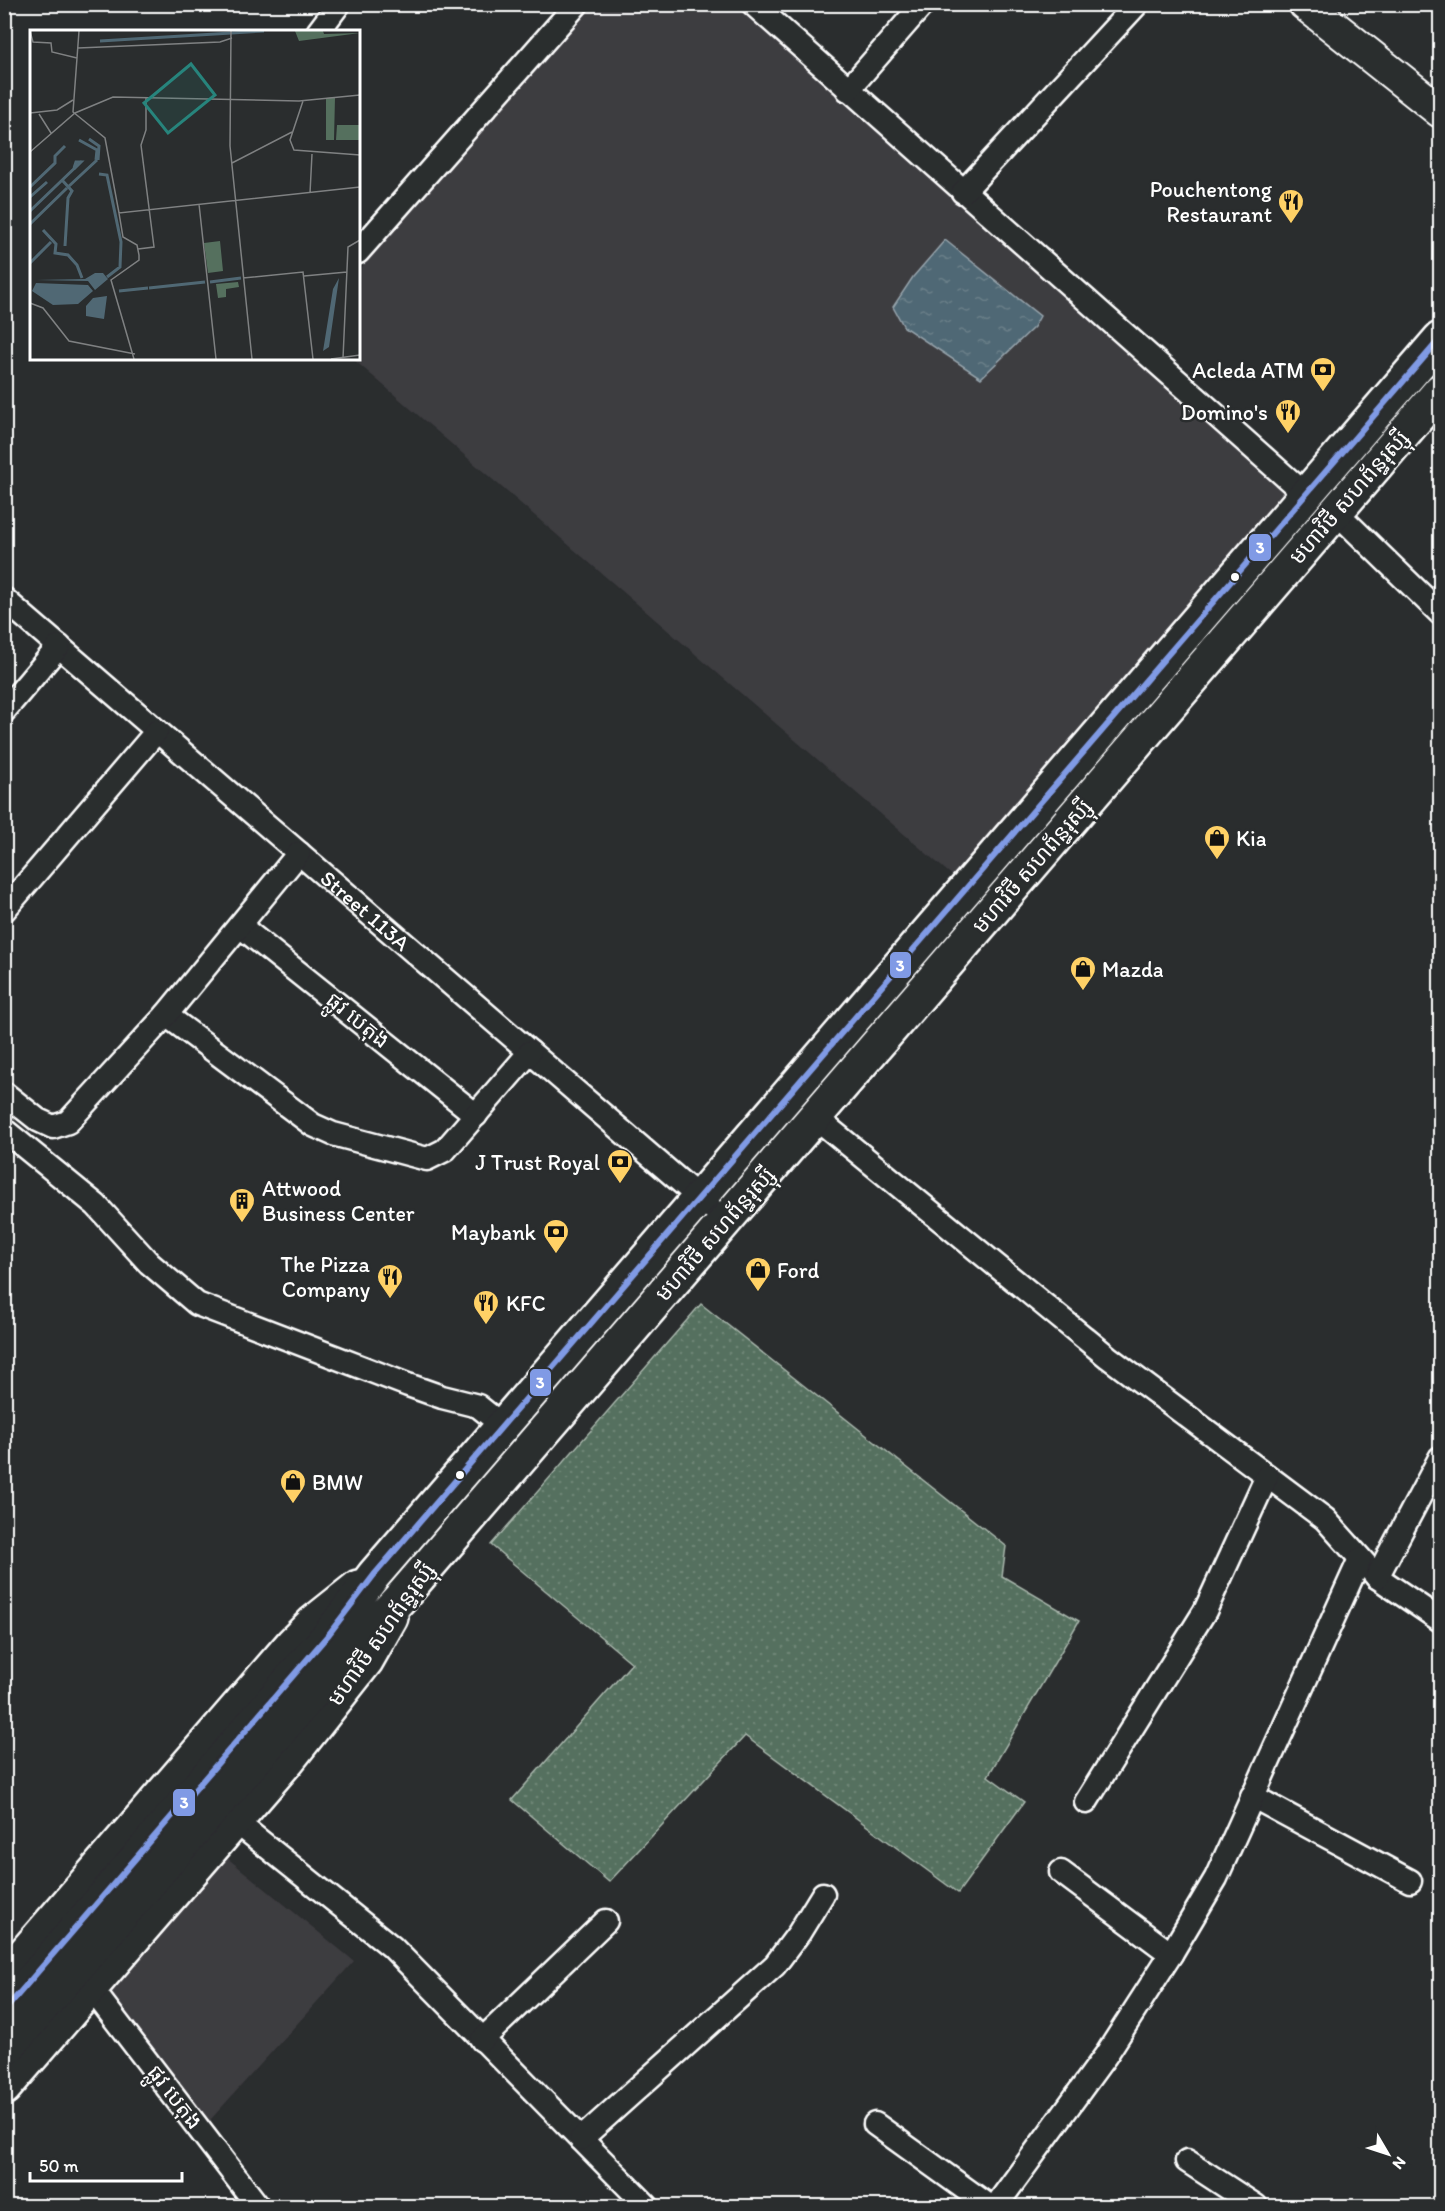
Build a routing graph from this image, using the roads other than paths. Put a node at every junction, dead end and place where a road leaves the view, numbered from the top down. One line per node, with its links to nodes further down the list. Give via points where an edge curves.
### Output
1 (339, 4): 7 (street)
2 (576, 4): 11 (street)
3 (753, 4): 8 (street)
4 (923, 4): 8 (street)
5 (1137, 4): 10 (street)
6 (1305, 4): 9 (street)
7 (320, 30)
8 (848, 90): 10 (street)
9 (1440, 111)
10 (963, 192): 14 (street)
11 (360, 250)
12 (1440, 339): 14 (main road, មហាវិថី សហព័ន្ធរុស្ស៊ី)
13 (1440, 391): 15 (main road, មហាវិថី សហព័ន្ធរុស្ស៊ី)
14 (1305, 495): 30 (main road, មហាវិថី សហព័ន្ធរុស្ស៊ី)
15 (1336, 512): 17 (street); 28 (main road, មហាវិថី សហព័ន្ធរុស្ស៊ី)
16 (4, 599): 18 (street, Street 113A)
17 (1440, 613)
18 (59, 646): 19 (street); 20 (street, Street 113A)
19 (4, 711)
20 (158, 731): 21 (street, Street 113A); 22 (street)
21 (299, 853): 23 (street); 25 (street, Street 113A)
22 (4, 910)
23 (240, 926): 24 (street); 27 (street, ផ្លូវ បេតុង)
24 (166, 1015): 26 (street, via 68,1122 53,1127); 27 (street, via 313,1125 333,1134 428,1159 445,1150)
25 (530, 1052): 27 (street); 30 (street, Street 113A)
26 (4, 1093)
27 (476, 1115)
28 (815, 1117): 31 (main road, មហាវិថី សហព័ន្ធរុស្ស៊ី); 34 (street, via 1108,1357)
29 (4, 1130): 32 (street, via 96,1205 149,1263 197,1304 408,1384 478,1406)
30 (699, 1198): 31 (street, Street 113A); 32 (main road, មហាវិថី សហព័ន្ធរុស្ស៊ី)
31 (725, 1221): 38 (main road, មហាវិថី សហព័ន្ធរុស្ស៊ី)
32 (503, 1426): 36 (main road, មហាវិថី សហព័ន្ធរុស្ស៊ី)
33 (1440, 1458): 37 (street)
34 (1267, 1476): 35 (street, via 1325,1519); 41 (street, via 1205,1611)
35 (1360, 1558): 37 (street); 40 (street)
36 (374, 1575): 47 (main road); 49 (main road, មហាវិថី សហព័ន្ធរុស្ស៊ី, via 292,1644)
37 (1377, 1577): 39 (street)
38 (403, 1595): 42 (main road, មហាវិថី សហព័ន្ធរុស្ស៊ី, via 366,1661); 47 (main road)
39 (1440, 1620)
40 (1252, 1796): 44 (street); 48 (street, via 1216,1878)
41 (1086, 1802)
42 (235, 1821): 50 (main road, មហាវិថី សហព័ន្ធរុស្ស៊ី); 52 (street, via 392,1947)
43 (1061, 1872): 48 (street)
44 (1410, 1881)
45 (823, 1894): 56 (street, via 775,1965)
46 (606, 1921): 52 (street)
47 (81, 1944): 51 (main road); 53 (main road)
48 (1171, 1954): 61 (street, via 1106,2055)
49 (4, 1977)
50 (91, 1988): 54 (main road, មហាវិថី សហព័ន្ធរុស្ស៊ី); 58 (street, ផ្លូវ បេតុង)
51 (4, 2012)
52 (482, 2040): 56 (street)
53 (4, 2052)
54 (4, 2088)
55 (875, 2124): 60 (street)
56 (580, 2139): 59 (street)
57 (1188, 2161): 62 (street)
58 (258, 2206)
59 (647, 2206)
60 (989, 2206)
61 (996, 2206)
62 (1254, 2206)

